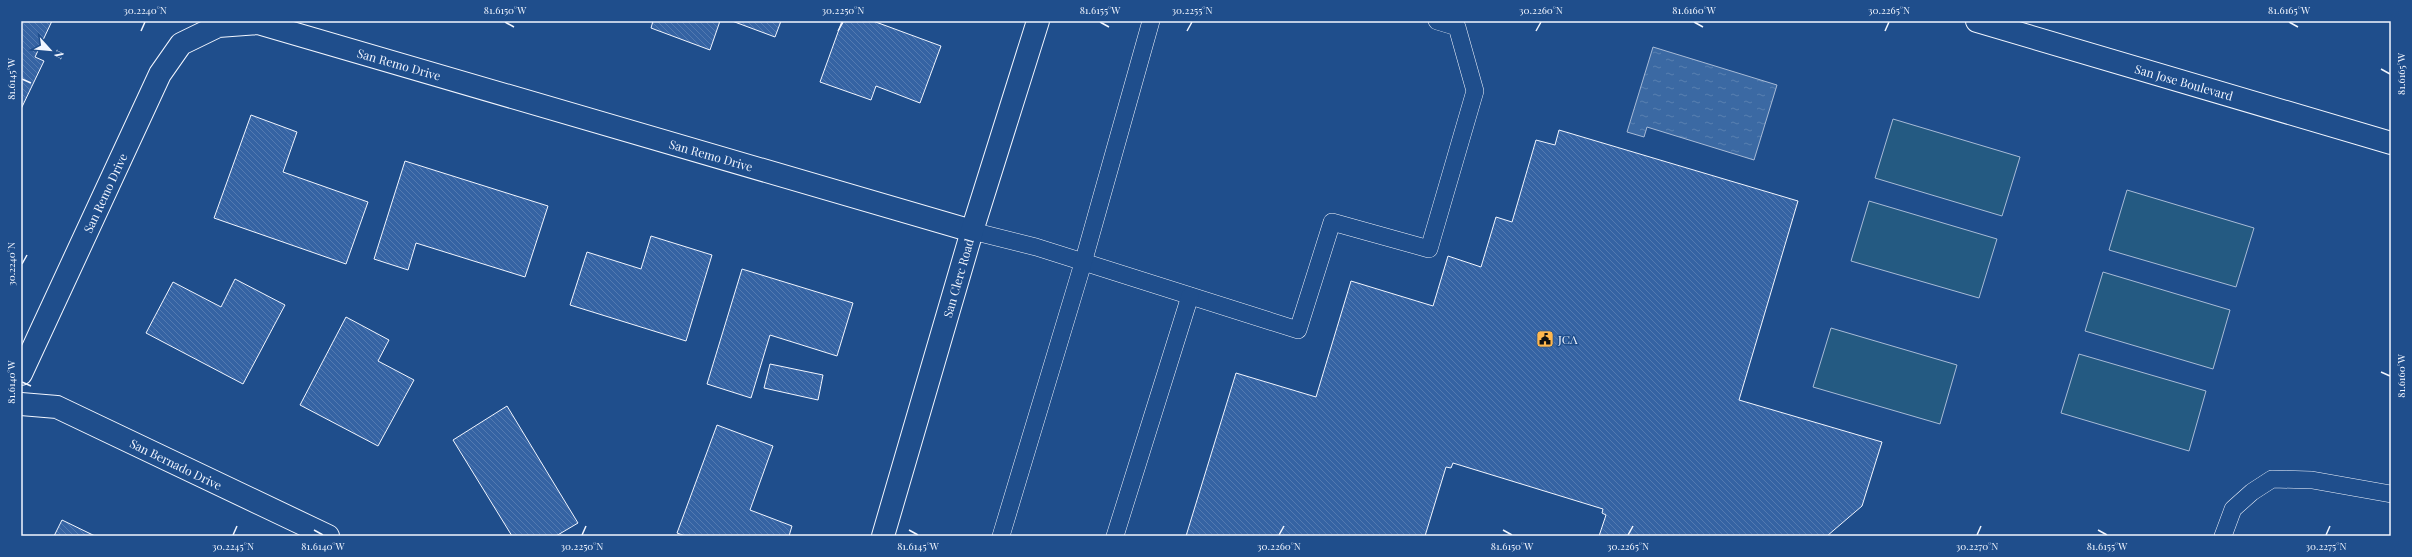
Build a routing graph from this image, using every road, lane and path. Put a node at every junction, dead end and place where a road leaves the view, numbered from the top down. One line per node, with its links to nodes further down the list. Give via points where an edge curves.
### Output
1 (1038, 21): 6 (street, San Clerc Road)
2 (1151, 21): 7 (lane)
3 (1437, 21): 8 (lane, via 1456,27 1475,91 1428,249 1332,222 1298,330)
4 (1977, 21): 5 (street, San Jose Boulevard)
5 (2391, 143)
6 (972, 231): 7 (lane, via 1036,247); 9 (street, San Remo Drive, via 258,23 218,26 181,44 160,74); 13 (street, San Clerc Road)
7 (1083, 263): 8 (lane); 14 (lane)
8 (1190, 296): 15 (lane)
9 (21, 374)
10 (21, 404): 12 (street, San Bernado Drive, via 57,406)
11 (2391, 494): 16 (lane, via 2312,480 2272,479 2252,492 2233,510)
12 (328, 536)
13 (883, 536)
14 (1001, 536)
15 (1115, 536)
16 (2223, 536)

